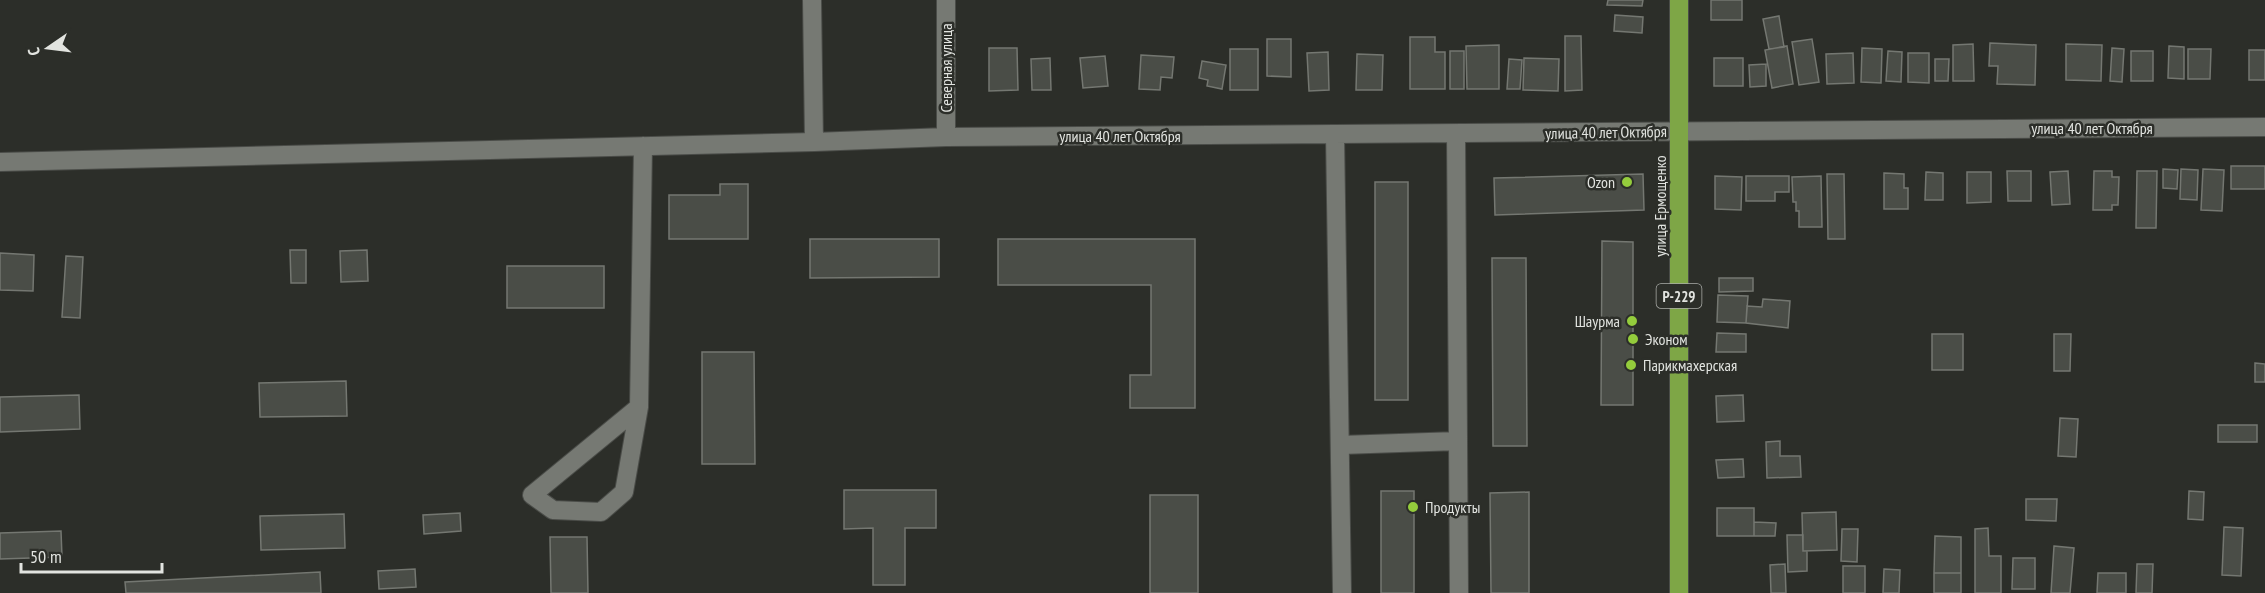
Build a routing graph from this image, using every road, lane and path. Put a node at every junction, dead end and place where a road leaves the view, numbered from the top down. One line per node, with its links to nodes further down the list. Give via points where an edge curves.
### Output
1 (812, 0): 9 (street)
2 (946, 0): 8 (street, Северная улица)
3 (1679, 0): 5 (highway, улица Ермощенко / Р-229)
4 (2265, 127): 5 (street, улица 40 лет Октября)
5 (1679, 131): 6 (street, улица 40 лет Октября); 17 (highway, улица Ермощенко / Р-229)
6 (1456, 134): 7 (street, улица 40 лет Октября); 13 (street)
7 (1335, 135): 8 (street, улица 40 лет Октября); 14 (street)
8 (946, 137): 9 (street, улица 40 лет Октября)
9 (814, 142): 10 (street, улица 40 лет Октября)
10 (643, 146): 11 (street, улица 40 лет Октября); 12 (street)
11 (0, 162)
12 (639, 407): 12 (street, via 624,492 601,512 553,510 532,495)
13 (1458, 441): 14 (street); 16 (street)
14 (1341, 445): 15 (street)
15 (1342, 593)
16 (1459, 593)
17 (1679, 593)

